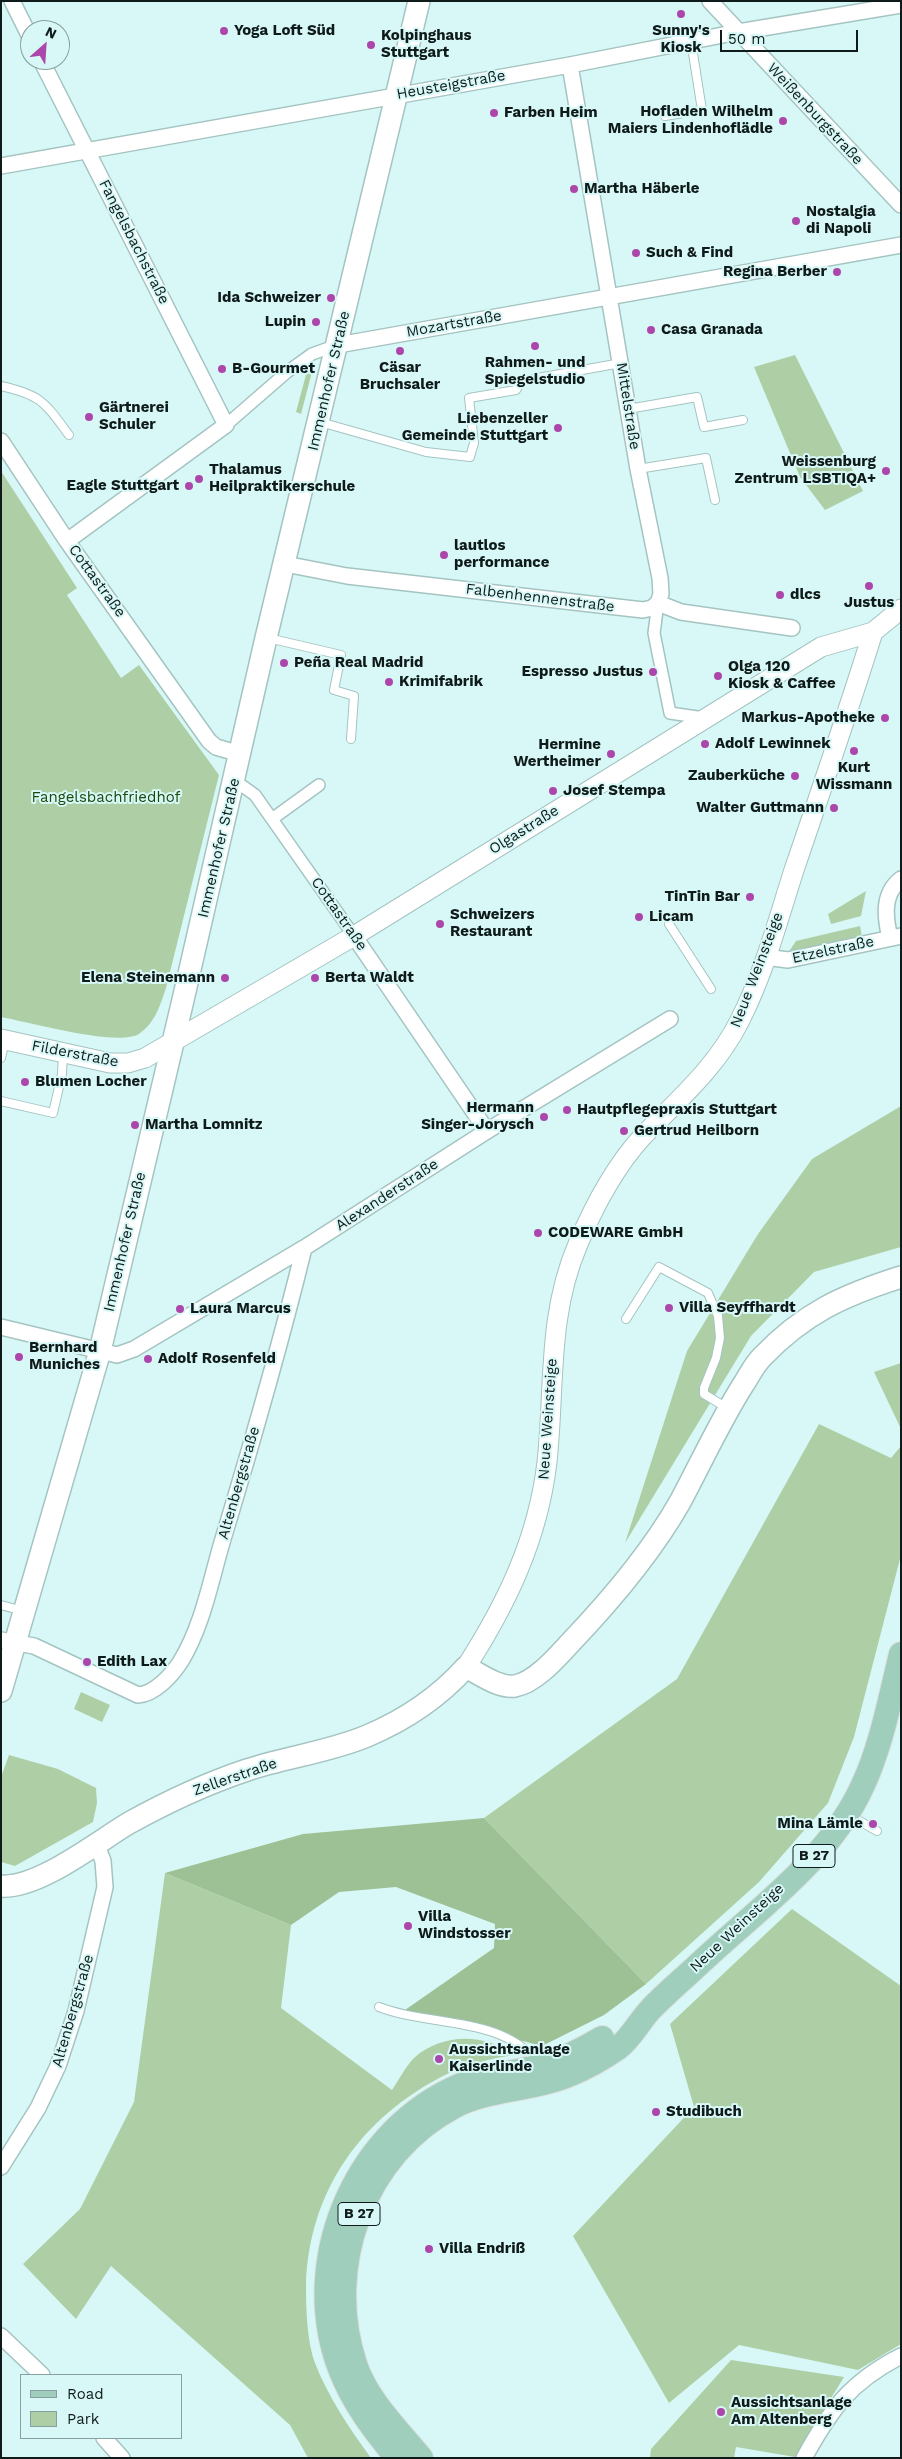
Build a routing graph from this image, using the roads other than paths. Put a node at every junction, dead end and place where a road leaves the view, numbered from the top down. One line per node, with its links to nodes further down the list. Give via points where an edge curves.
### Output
1 (12, 1): 5 (street)
2 (419, 1): 10 (main road, Immenhofer Straße)
3 (710, 1): 6 (street, Weißenburgstraße)
4 (901, 5): 6 (street, Heusteigstraße)
5 (22, 20)
6 (738, 32): 7 (street, Heusteigstraße); 14 (street, Weißenburgstraße)
7 (691, 41): 8 (street, Heusteigstraße); 11 (lane, via 702,110)
8 (570, 64): 10 (street, Heusteigstraße); 16 (street, Mittelstraße)
9 (46, 70): 12 (street, Fangelsbachstraße)
10 (397, 94): 12 (street, Heusteigstraße); 17 (main road, Immenhofer Straße)
11 (666, 116)
12 (87, 150): 13 (street, Heusteigstraße); 23 (street, Fangelsbachstraße)
13 (1, 166)
14 (901, 205)
15 (901, 245): 16 (street, Mozartstraße)
16 (608, 297): 17 (street, Mozartstraße); 18 (street, Mittelstraße)
17 (338, 345): 22 (main road, Immenhofer Straße); 23 (street, Mozartstraße, via 312,354)
18 (621, 364): 20 (street, Mittelstraße); 22 (lane, via 521,381 516,390 469,398 474,443 470,457 426,452)
19 (1, 386): 24 (lane, via 18,389 44,401)
20 (628, 409): 21 (lane, via 697,397 704,428); 26 (street, Mittelstraße)
21 (743, 420)
22 (320, 422): 29 (main road, Immenhofer Straße)
23 (226, 425): 28 (street, Mozartstraße)
24 (69, 435)
25 (1, 441): 28 (street, Cottastraße)
26 (638, 469): 27 (lane, via 706,458); 30 (street, Mittelstraße, via 660,578)
27 (715, 500)
28 (68, 541): 37 (street, Cottastraße, via 209,741 216,747)
29 (285, 564): 30 (street, Falbenhennenstraße, via 347,576 643,610); 34 (main road, Immenhofer Straße)
30 (658, 603): 32 (street, via 681,612); 35 (street, Mittelstraße, via 654,633 670,713)
31 (901, 609): 33 (street, Olgastraße)
32 (792, 628)
33 (873, 632): 35 (street, Olgastraße, via 821,647); 45 (street, Neue Weinsteige)
34 (266, 638): 36 (lane, via 341,655 334,690 354,696); 37 (main road, Immenhofer Straße)
35 (704, 718): 43 (street, Olgastraße)
36 (351, 739)
37 (240, 754): 38 (main road, Immenhofer Straße)
38 (234, 780): 40 (street, Cottastraße, via 256,795); 48 (main road, Immenhofer Straße)
39 (319, 785): 40 (street)
40 (272, 819): 43 (street, Cottastraße)
41 (901, 879): 44 (street, via 891,888 886,902)
42 (669, 924): 46 (lane)
43 (354, 936): 48 (street, Olgastraße); 52 (street, Cottastraße)
44 (895, 937): 45 (street, Etzelstraße, via 788,960)
45 (765, 957): 63 (street, Neue Weinsteige, via 741,1019 722,1052 618,1167 577,1246 562,1291 555,1326 546,1463 533,1534 494,1623)
46 (711, 989)
47 (670, 1019): 52 (street, Alexanderstraße)
48 (173, 1042): 50 (street, Filderstraße, via 128,1064); 57 (main road, Immenhofer Straße)
49 (3, 1046): 50 (street, Filderstraße)
50 (63, 1053): 51 (lane, via 53,1113)
51 (1, 1101)
52 (487, 1131): 53 (street, Alexanderstraße)
53 (304, 1248): 57 (street, Alexanderstraße, via 134,1349 117,1355); 61 (street, Altenbergstraße, via 247,1461 190,1643 172,1672 153,1691 138,1695 34,1646)
54 (901, 1277): 58 (main road, via 854,1292 803,1320 760,1358)
55 (626, 1319): 58 (lane, via 659,1267 708,1292 718,1316 720,1338 704,1394)
56 (1, 1327): 57 (street, Alexanderstraße)
57 (100, 1350): 60 (main road, Immenhofer Straße)
58 (728, 1409): 63 (main road, via 679,1504 629,1578 565,1649 533,1677 516,1686 500,1684)
59 (1, 1605): 60 (lane)
60 (24, 1611): 61 (main road, Immenhofer Straße)
61 (8, 1641): 64 (main road, Immenhofer Straße)
62 (901, 1654): 65 (main road, Neue Weinsteige / B 27, via 874,1757 864,1784)
63 (466, 1667): 67 (main road, Zellerstraße, via 431,1701 366,1736 205,1784)
64 (1, 1691)
65 (847, 1814): 66 (lane); 70 (main road, Neue Weinsteige / B 27, via 833,1837 806,1865)
66 (877, 1831)
67 (96, 1843): 68 (main road, Zellerstraße, via 39,1878); 72 (street, Altenbergstraße, via 103,1861 105,1887 76,2011 58,2066 38,2108)
68 (1, 1886)
69 (379, 2007): 71 (lane, via 396,2013 476,2026 519,2044)
70 (650, 2010): 71 (main road, Neue Weinsteige / B 27, via 576,2053); 79 (main road, Neue Weinsteige / B 27, via 620,2047 571,2074 494,2092 457,2105 427,2123 382,2168 366,2196 353,2230 347,2265 347,2331 356,2365 371,2397)
71 (541, 2065): 78 (main road, Neue Weinsteige / B 27, via 488,2075 452,2088 414,2110 370,2157 350,2190 336,2227 328,2265 327,2296 339,2368 358,2408)
72 (1, 2167)
73 (1, 2336): 75 (street)
74 (901, 2356): 80 (street, via 864,2377 850,2390)
75 (41, 2374)
76 (105, 2439): 77 (street)
77 (122, 2458)
78 (397, 2458)
79 (421, 2458)
80 (804, 2458)

